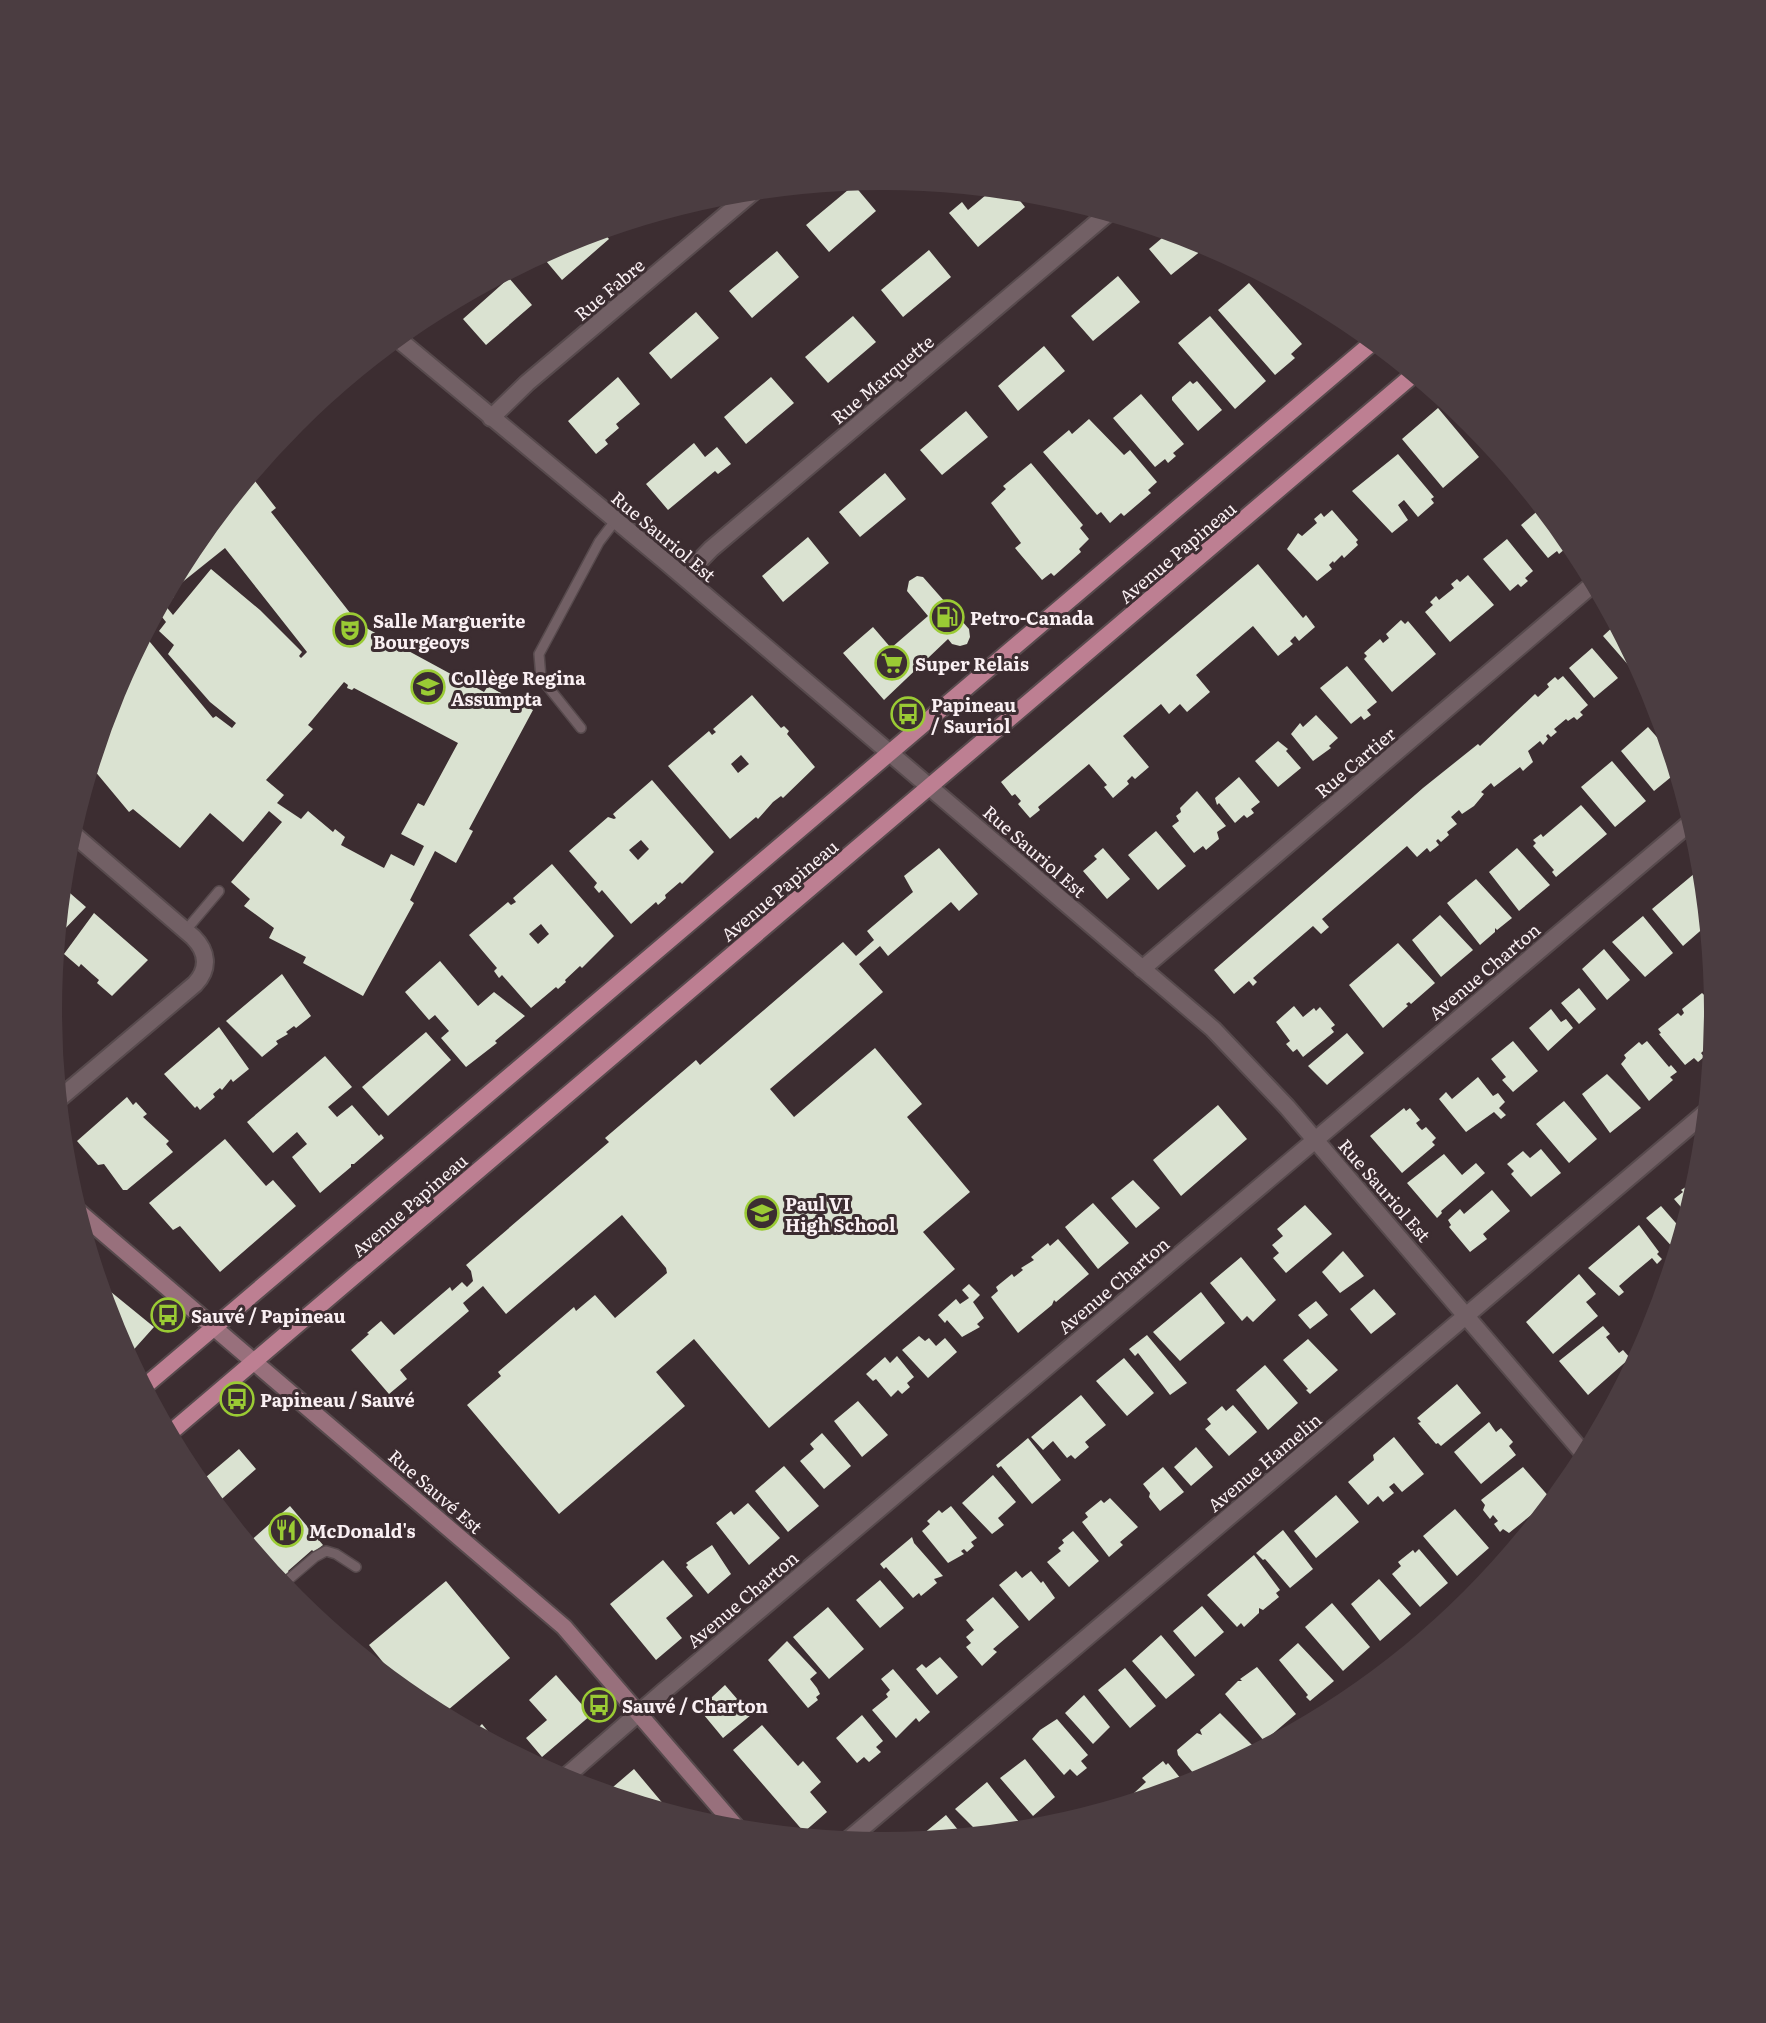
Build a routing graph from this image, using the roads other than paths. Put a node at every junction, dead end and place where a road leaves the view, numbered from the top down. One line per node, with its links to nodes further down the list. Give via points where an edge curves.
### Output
1 (740, 203): 6 (street, Rue Fabre)
2 (1101, 219): 8 (street, Rue Marquette, via 711,549)
3 (404, 344): 6 (street, Rue Sauriol Est)
4 (1366, 348): 11 (main road, Avenue Papineau)
5 (1407, 380): 12 (main road, Avenue Papineau)
6 (491, 418): 7 (street, Rue Sauriol Est)
7 (615, 520): 8 (street, Rue Sauriol Est); 10 (lane, via 599,542 539,654 541,678)
8 (684, 577): 11 (street, Rue Sauriol Est)
9 (1587, 589): 17 (street, Rue Cartier)
10 (581, 728)
11 (890, 753): 12 (street, Rue Sauriol Est); 23 (main road, Avenue Papineau)
12 (929, 787): 17 (street, Rue Sauriol Est); 24 (main road, Avenue Papineau)
13 (1684, 828): 20 (street, Avenue Charton)
14 (79, 840): 16 (street)
15 (219, 891): 16 (lane)
16 (186, 930): 18 (street, via 200,944 205,956 205,968 199,979)
17 (1142, 969): 20 (street, Rue Sauriol Est, via 1213,1029)
18 (66, 1093)
19 (1697, 1120): 22 (street, Avenue Hamelin)
20 (1315, 1139): 22 (street, Rue Sauriol Est); 30 (street, Avenue Charton)
21 (88, 1220): 23 (main road, Rue Sauvé Est)
22 (1467, 1315): 27 (street, Rue Sauriol Est); 33 (street, Avenue Hamelin)
23 (214, 1328): 24 (main road, Rue Sauvé Est); 25 (main road, Avenue Papineau)
24 (254, 1361): 26 (main road, Avenue Papineau); 30 (main road, Rue Sauvé Est, via 564,1627)
25 (150, 1382)
26 (176, 1428)
27 (1579, 1447)
28 (356, 1567): 29 (lane, via 326,1551)
29 (289, 1579)
30 (640, 1714): 31 (street, Avenue Charton); 32 (main road, Rue Sauvé Est)
31 (572, 1771)
32 (729, 1818)
33 (857, 1832)

